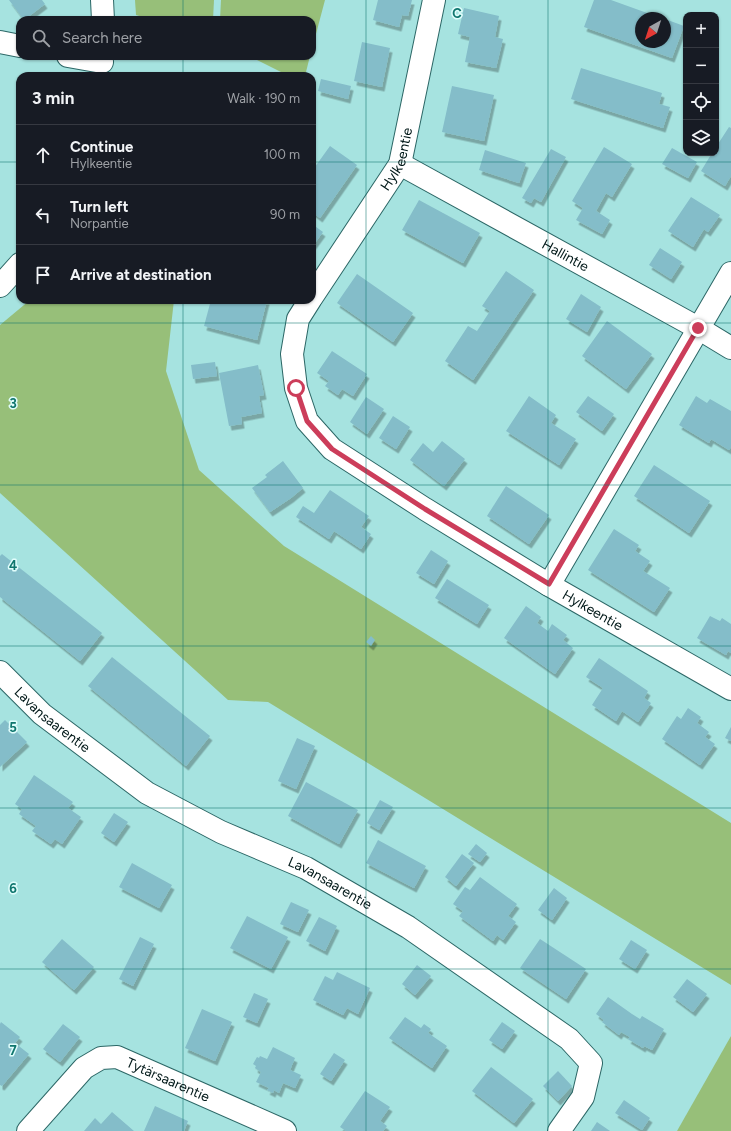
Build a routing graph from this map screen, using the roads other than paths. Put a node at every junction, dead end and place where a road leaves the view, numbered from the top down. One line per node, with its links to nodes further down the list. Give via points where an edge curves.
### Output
1 (102, 0): 3 (street)
2 (434, 0): 8 (street, Hylkeentie)
3 (103, 16)
4 (0, 42): 5 (street)
5 (16, 45)
6 (83, 60): 7 (street)
7 (102, 65)
8 (400, 164): 12 (street, Hylkeentie); 14 (street, Hallintie)
9 (16, 268): 11 (street)
10 (731, 273): 14 (street)
11 (0, 286)
12 (316, 291)
13 (307, 304): 16 (street, Hylkeentie, via 298,319 292,354 296,388 307,421 332,449)
14 (698, 328): 15 (street, Hallintie); 16 (street)
15 (731, 348)
16 (549, 584): 18 (street, Hylkeentie)
17 (0, 672): 21 (street, Lavansaarentie, via 42,714 147,793 221,832 306,868 408,927 569,1038 591,1063 583,1097)
18 (731, 689)
19 (28, 1131): 20 (street, Tytärsaarentie, via 84,1068 101,1058 117,1058)
20 (285, 1131)
21 (559, 1131)

